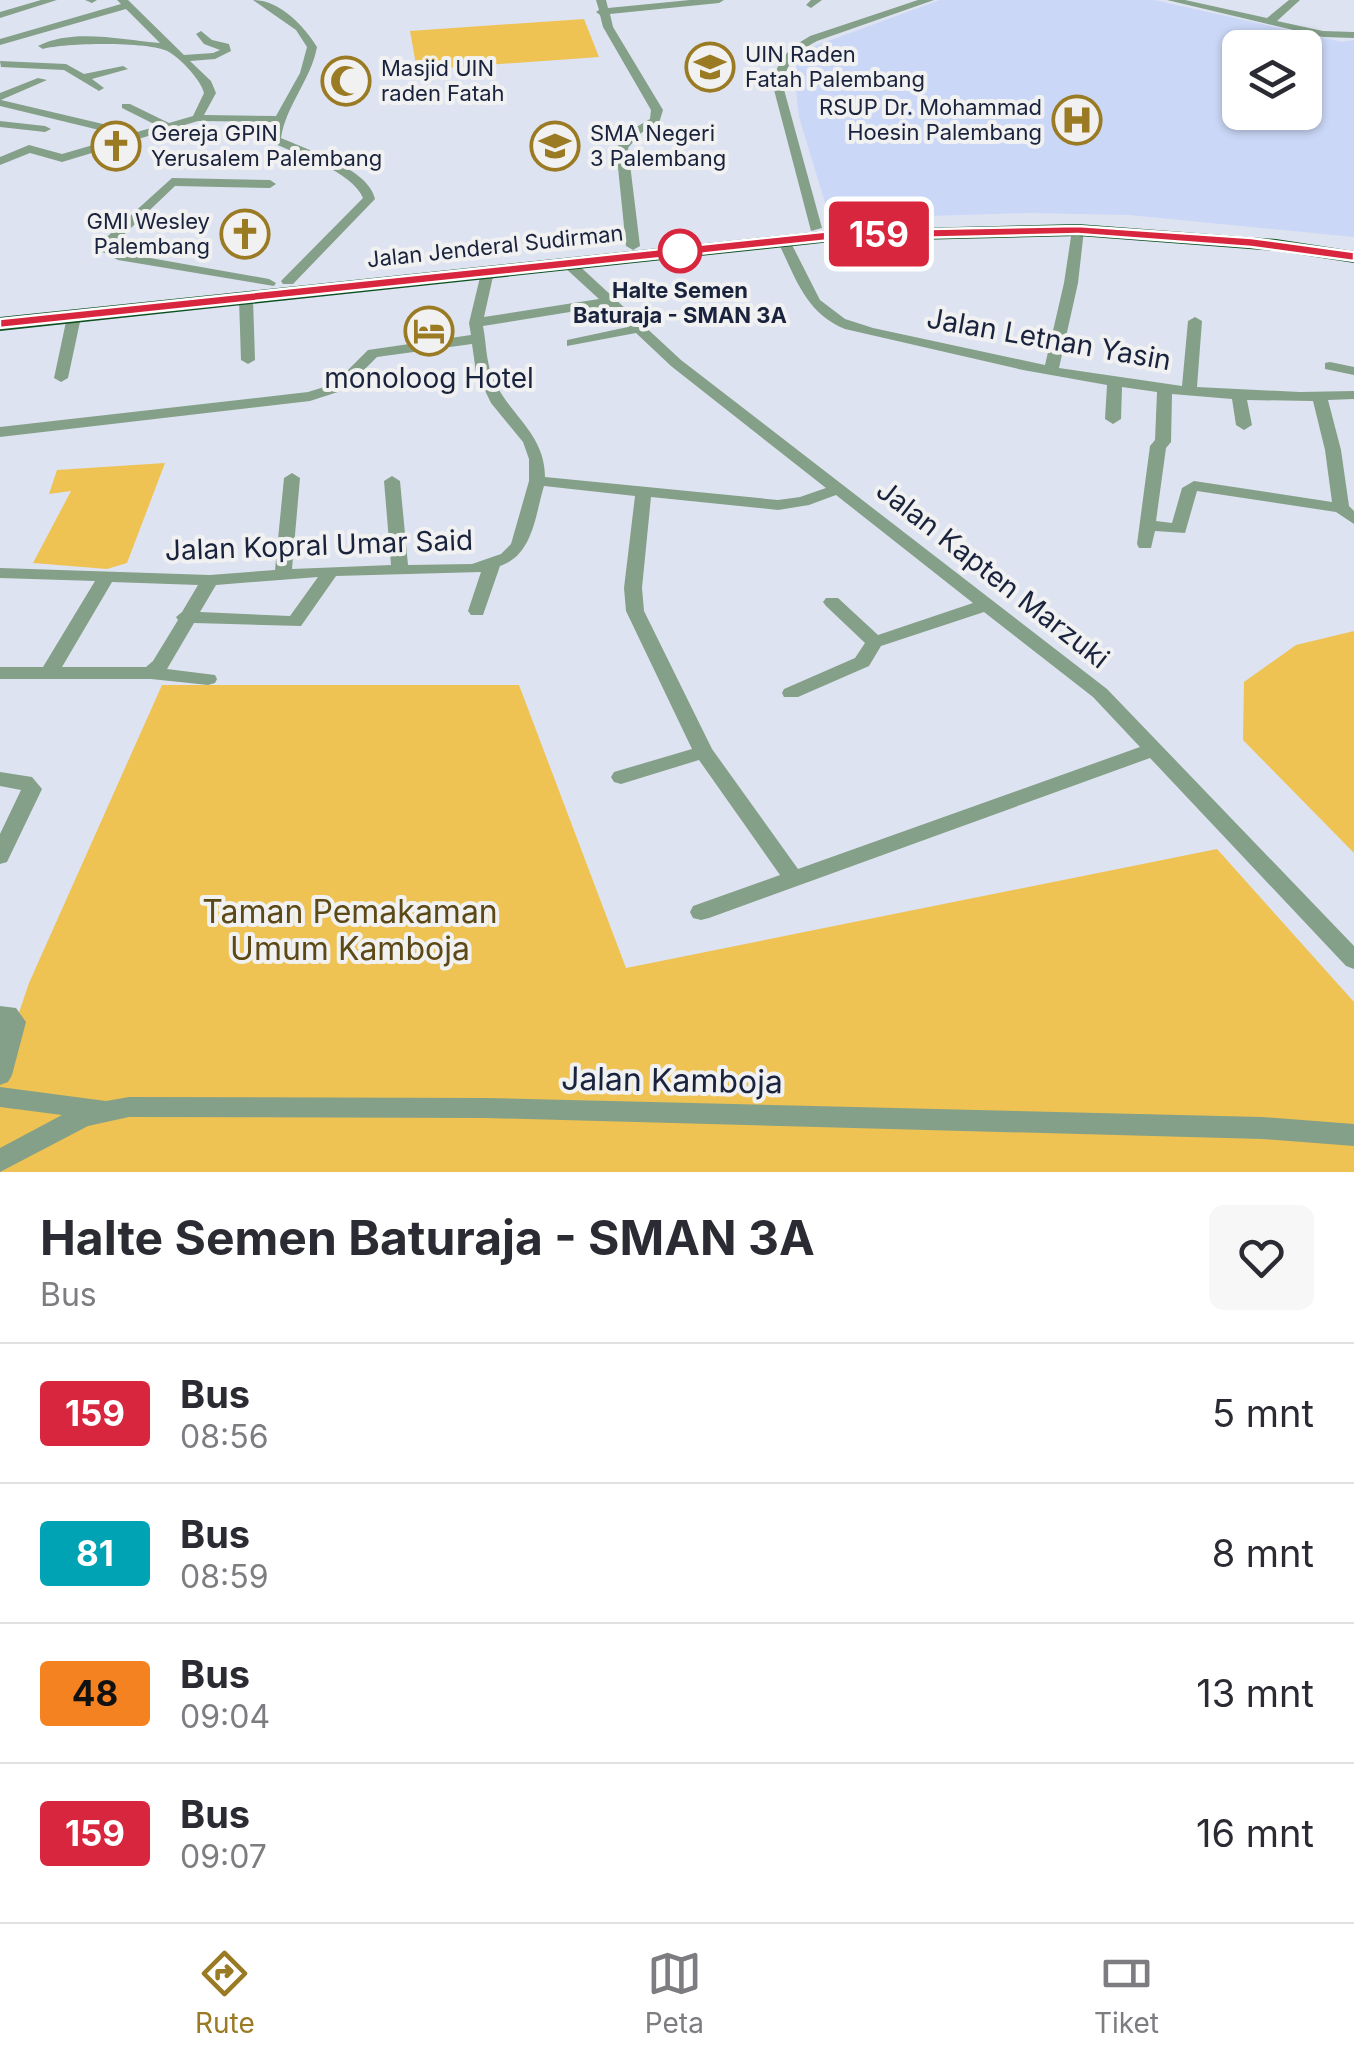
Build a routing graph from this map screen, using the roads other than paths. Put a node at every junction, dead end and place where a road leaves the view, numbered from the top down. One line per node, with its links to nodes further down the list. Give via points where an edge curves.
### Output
1 (52, 0): 9 (street)
2 (258, 0): 26 (street, via 300,28 312,47 304,80)
3 (929, 0): 33 (street, via 842,27 794,50 782,65 778,86)
4 (1172, 0): 10 (street)
5 (1295, 0): 10 (street)
6 (711, 1): 8 (street)
7 (124, 3): 13 (street); 15 (street)
8 (601, 6): 37 (street, via 657,110 655,121 622,148)
9 (0, 15)
10 (1270, 21): 12 (street)
11 (201, 34): 17 (street, via 226,51)
12 (1354, 35)
13 (0, 42)
14 (43, 46): 15 (street, via 78,37)
15 (168, 46): 17 (street)
16 (0, 53): 18 (street, via 12,56)
17 (181, 58): 25 (street, via 209,87)
18 (0, 64): 20 (street, via 58,66)
19 (123, 69): 20 (street)
20 (81, 78): 22 (street)
21 (42, 80): 23 (street)
22 (98, 88)
23 (0, 100): 30 (street)
24 (126, 106): 28 (street)
25 (198, 118): 26 (street); 28 (street)
26 (280, 119): 41 (street, via 275,140 350,174 368,200)
27 (0, 124): 29 (street)
28 (164, 125): 30 (street)
29 (45, 129)
30 (134, 135): 31 (street, via 62,158 29,148)
31 (0, 161)
32 (270, 184): 41 (street, via 172,182 104,247 118,256)
33 (816, 228): 36 (highway, Jalan Jenderal Sudirman, via 1042,218); 37 (highway, Jalan Jenderal Sudirman)
34 (1078, 230): 35 (highway, Jalan Jenderal Sudirman); 38 (highway, Jalan Jenderal Sudirman); 53 (street)
35 (783, 240): 39 (highway, Jalan Jenderal Sudirman); 53 (street, Jalan Letnan Yasin, via 831,318)
36 (1354, 244)
37 (633, 246): 41 (highway, Jalan Jenderal Sudirman)
38 (1354, 256)
39 (568, 263): 40 (highway, Jalan Jenderal Sudirman); 43 (street, Jalan Kapten Marzuki)
40 (487, 272): 42 (highway, Jalan Jenderal Sudirman); 49 (street)
41 (278, 282): 44 (highway, Jalan Jenderal Sudirman)
42 (246, 298): 45 (highway, Jalan Jenderal Sudirman); 51 (street)
43 (607, 302): 48 (street, Jalan Kapten Marzuki); 49 (street)
44 (0, 312)
45 (74, 317): 47 (highway, Jalan Jenderal Sudirman); 55 (street)
46 (1195, 321): 58 (street)
47 (0, 324)
48 (637, 329): 50 (street); 68 (street, Jalan Kapten Marzuki)
49 (476, 331): 64 (street, via 377,347 339,387 320,394); 67 (street, via 483,372 533,446)
50 (572, 343)
51 (248, 360)
52 (1330, 366): 54 (street)
53 (1051, 370): 56 (street, Jalan Letnan Yasin)
54 (1354, 371)
55 (61, 378)
56 (1115, 380): 57 (street, Jalan Letnan Yasin); 62 (street)
57 (1165, 386): 58 (street, Jalan Letnan Yasin); 71 (street, via 1163,442)
58 (1189, 388): 59 (street, Jalan Letnan Yasin)
59 (1238, 392): 61 (street, Jalan Letnan Yasin); 63 (street)
60 (1354, 395): 61 (street, Jalan Letnan Yasin)
61 (1320, 397): 70 (street)
62 (1113, 419)
63 (1244, 425)
64 (0, 432)
65 (292, 478): 77 (street)
66 (392, 481): 74 (street)
67 (537, 481): 69 (street); 73 (street, Jalan Kopral Umar Said, via 517,548)
68 (840, 488): 69 (street, via 785,505); 81 (street, Jalan Kapten Marzuki)
69 (644, 490): 91 (street, via 635,611)
70 (1348, 514): 71 (street, via 1193,486 1179,529)
71 (1147, 524): 72 (street)
72 (1144, 544)
73 (492, 566): 74 (street, Jalan Kopral Umar Said); 82 (street)
74 (400, 568): 75 (street, Jalan Kopral Umar Said)
75 (331, 571): 77 (street, Jalan Kopral Umar Said); 83 (street, via 296,622)
76 (0, 573): 78 (street, Jalan Kopral Umar Said)
77 (284, 574): 79 (street, Jalan Kopral Umar Said)
78 (106, 578): 79 (street, Jalan Kopral Umar Said); 87 (street)
79 (210, 580): 83 (street)
80 (832, 602): 84 (street)
81 (986, 605): 84 (street); 90 (street, Jalan Kapten Marzuki, via 1100,693)
82 (478, 611)
83 (185, 617): 86 (street)
84 (876, 642): 89 (street, via 858,665)
85 (0, 673): 87 (street)
86 (151, 673): 87 (street); 88 (street)
87 (48, 674)
88 (208, 679)
89 (791, 693)
90 (1154, 749): 95 (street); 97 (street, Jalan Kapten Marzuki)
91 (704, 752): 92 (street); 95 (street)
92 (620, 776)
93 (0, 779): 94 (street, via 32,790)
94 (0, 856)
95 (794, 879): 96 (street)
96 (701, 912)
97 (1354, 960)
98 (0, 1015): 99 (street, via 14,1022)
99 (0, 1076)
100 (0, 1097): 101 (street)
101 (102, 1110): 102 (street, Jalan Kamboja, via 485,1108 1262,1128); 103 (street, Jalan Kamboja)
102 (1354, 1136)
103 (0, 1161)

